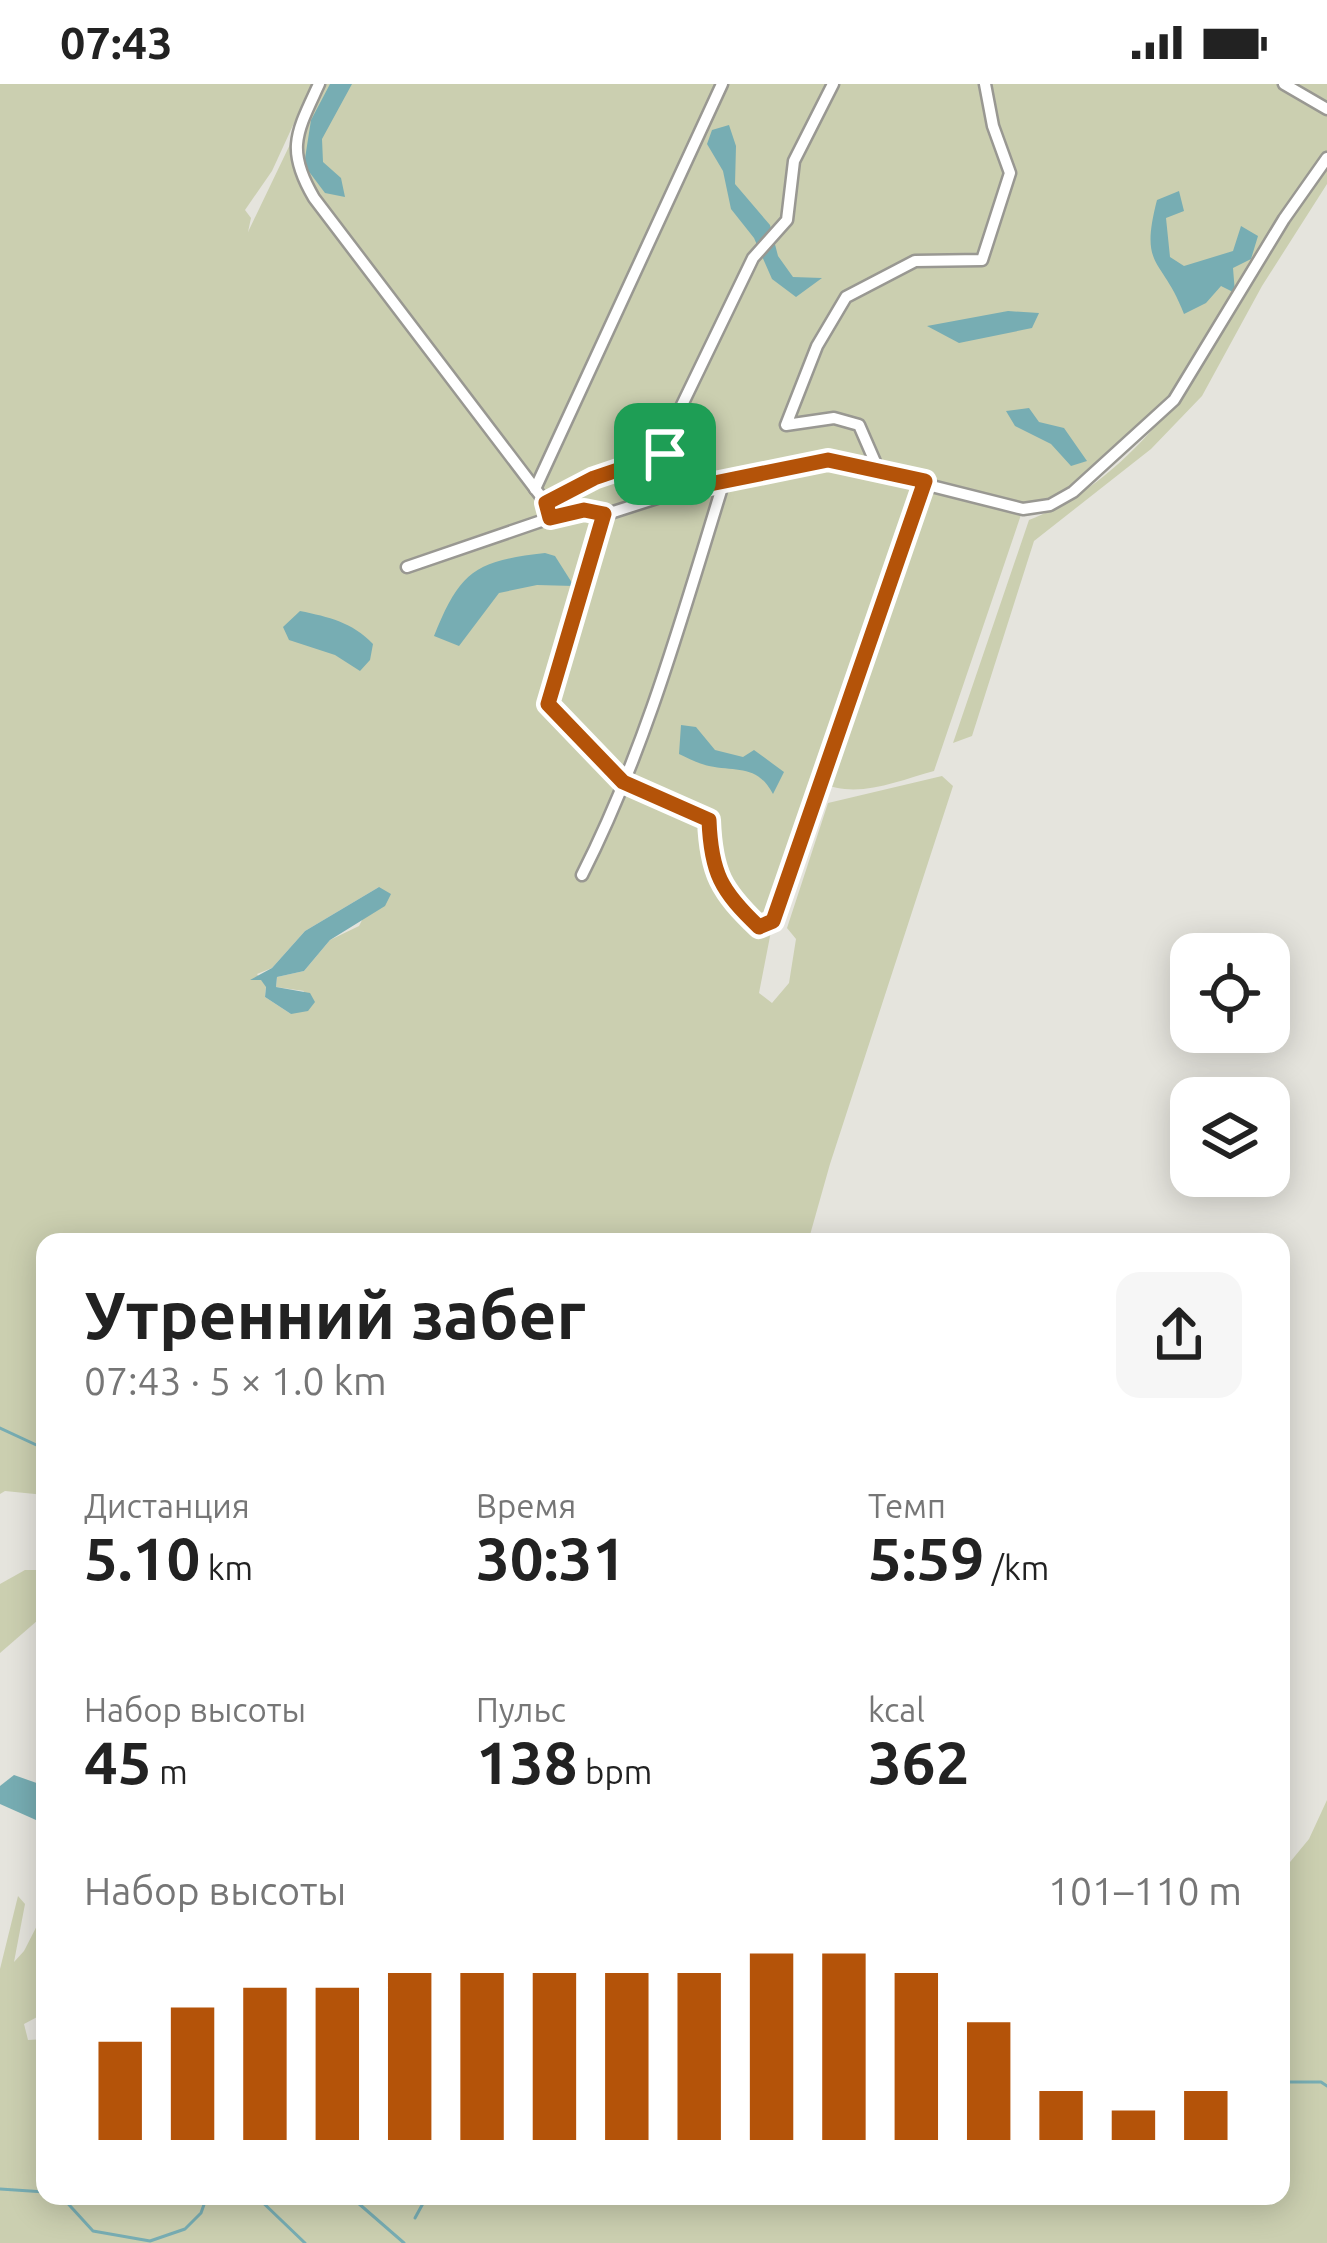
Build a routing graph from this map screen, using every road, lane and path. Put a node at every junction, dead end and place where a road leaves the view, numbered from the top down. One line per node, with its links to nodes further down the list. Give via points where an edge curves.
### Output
1 (319, 84): 12 (street, via 300,125 298,171)
2 (722, 84): 12 (street)
3 (833, 84): 8 (street, via 794,161 787,220 753,258)
4 (985, 84): 9 (street, via 1010,172 982,260 915,261 846,296 790,410 786,425 834,418 859,425)
5 (1284, 84): 6 (street)
6 (1327, 109)
7 (1327, 158): 10 (street, via 1174,400 1073,492 1023,509)
8 (665, 454): 13 (street); 14 (street)
9 (880, 471): 10 (street); 11 (street, via 828,460)
10 (925, 481): 18 (street, via 773,921 759,927 727,897 710,851 709,820)
11 (724, 482): 13 (street); 18 (street)
12 (535, 489): 14 (street)
13 (685, 489): 15 (street)
14 (546, 503): 16 (street)
15 (604, 514): 16 (street); 18 (street, via 548,704)
16 (550, 518): 17 (street)
17 (407, 567)
18 (623, 782): 19 (street)
19 (582, 875)

